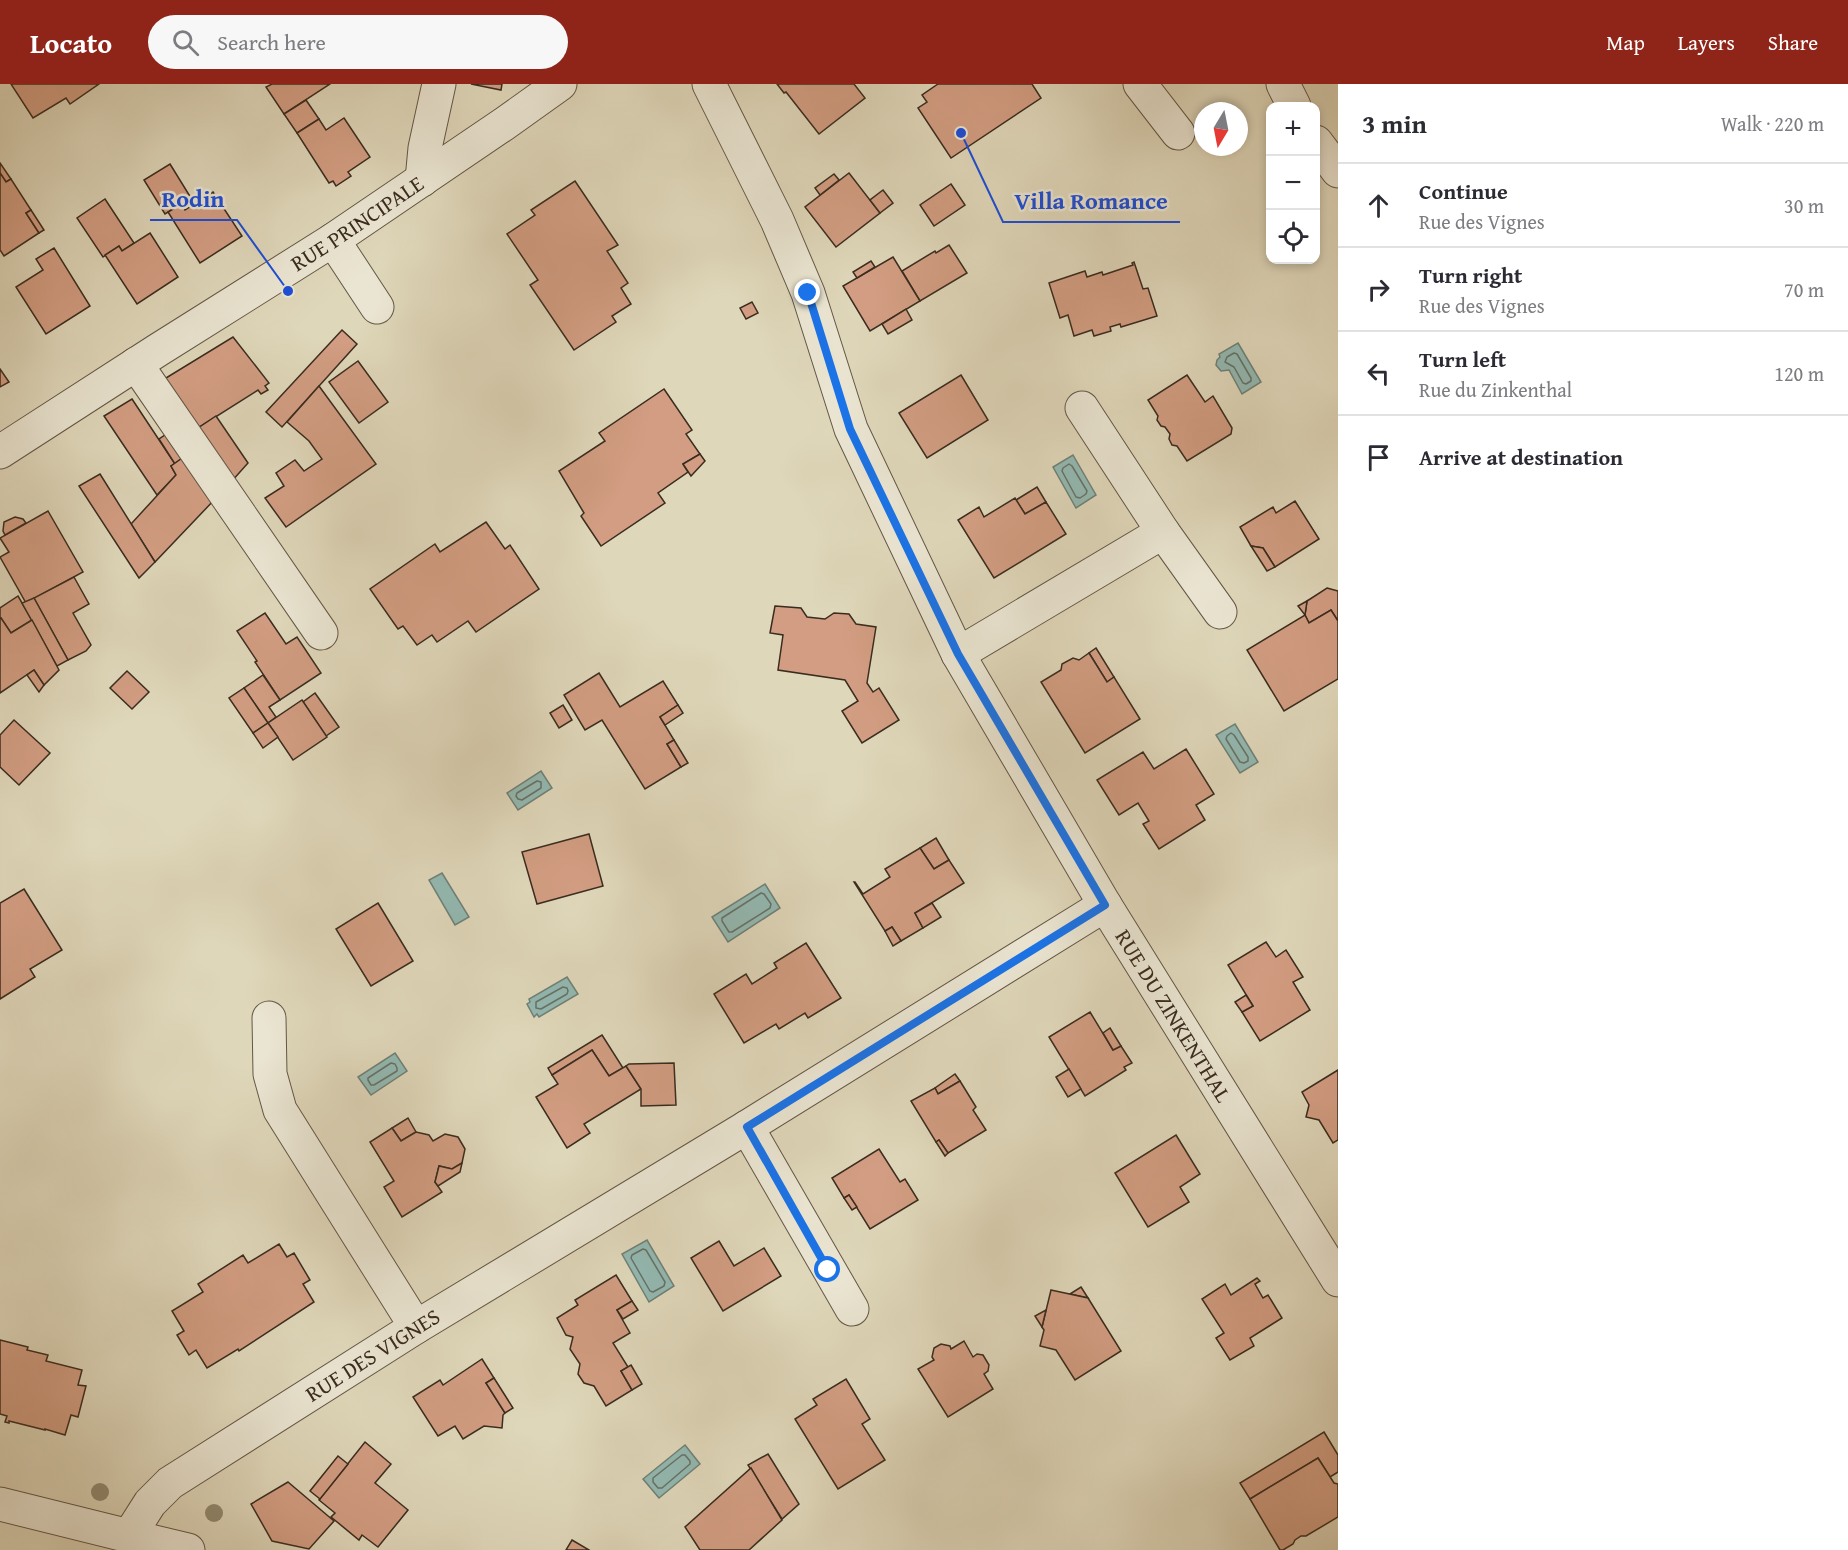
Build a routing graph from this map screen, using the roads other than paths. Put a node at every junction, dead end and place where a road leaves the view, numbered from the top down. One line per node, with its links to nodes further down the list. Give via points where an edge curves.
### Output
1 (439, 84): 10 (street)
2 (560, 84): 10 (street, RUE PRINCIPALE)
3 (709, 84): 19 (street, RUE DU ZINKENTHAL, via 777,220 808,293 850,429)
4 (1140, 84): 7 (street)
5 (1283, 84): 6 (street)
6 (1292, 102)
7 (1178, 133)
8 (1320, 147): 9 (street)
9 (1338, 171)
10 (422, 180): 11 (street, RUE PRINCIPALE)
11 (333, 240): 12 (street); 13 (street, RUE PRINCIPALE)
12 (377, 307)
13 (136, 364): 15 (street, RUE PRINCIPALE); 18 (street)
14 (1083, 408): 16 (street)
15 (0, 452)
16 (1163, 532): 17 (street); 19 (street)
17 (1220, 612)
18 (321, 633)
19 (958, 654): 20 (street, RUE DU ZINKENTHAL)
20 (1105, 905): 22 (street, RUE DES VIGNES); 23 (street, RUE DU ZINKENTHAL)
21 (268, 1018): 25 (street, via 270,1074 280,1110)
22 (747, 1127): 24 (street); 25 (street, RUE DES VIGNES)
23 (1338, 1280)
24 (852, 1309)
25 (416, 1327): 27 (street, RUE DES VIGNES, via 170,1483 150,1503)
26 (0, 1504): 27 (street)
27 (129, 1536): 28 (street)
28 (188, 1550)

